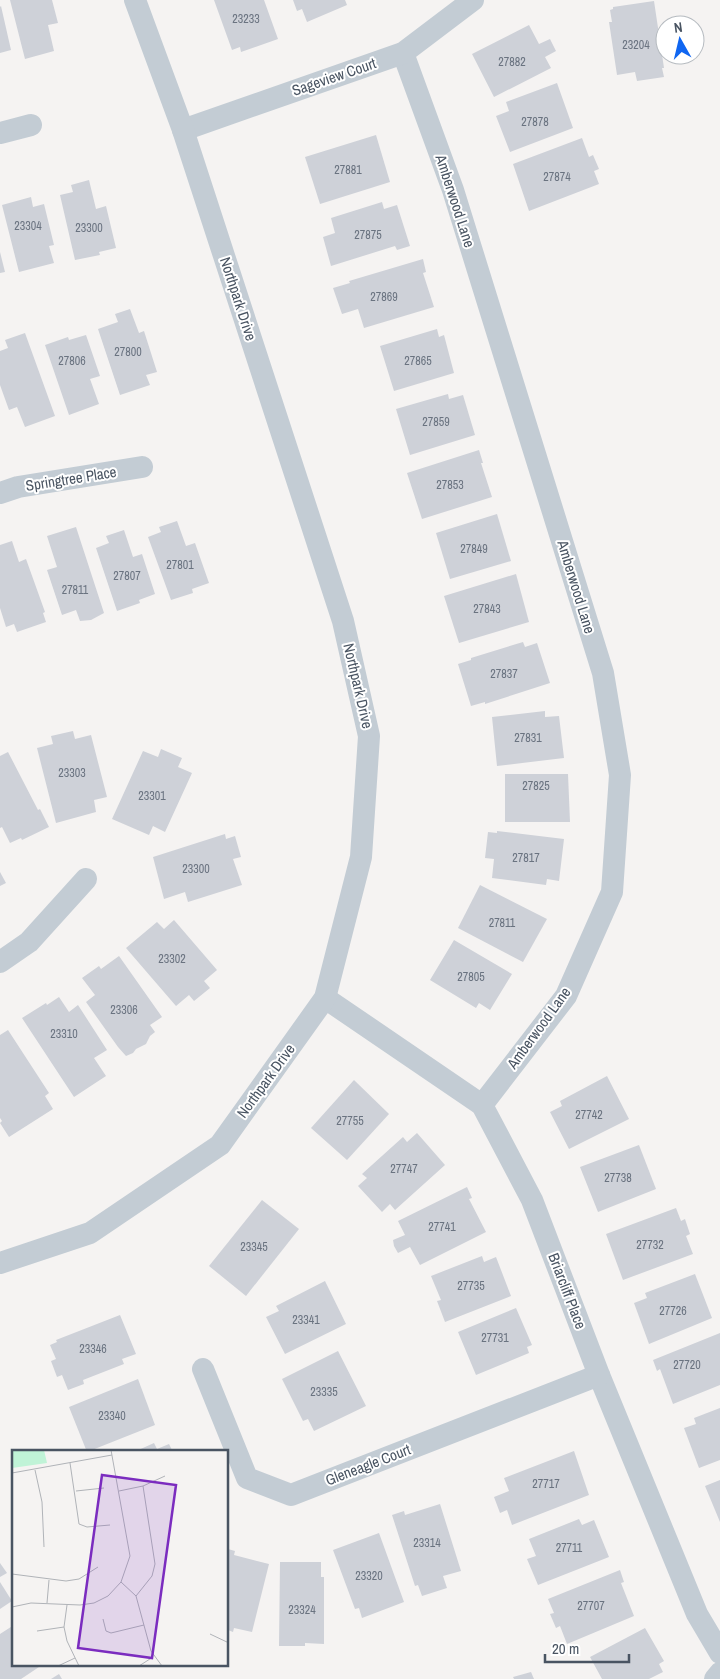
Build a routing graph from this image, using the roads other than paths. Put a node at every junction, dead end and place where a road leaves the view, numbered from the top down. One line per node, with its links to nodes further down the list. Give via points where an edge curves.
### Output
1 (135, 0): 5 (street, Northpark Drive)
2 (473, 0): 3 (street, Sageview Court)
3 (403, 53): 5 (street, Sageview Court); 12 (street, Amberwood Lane, via 453,190 603,672 620,776 612,892 566,996)
4 (31, 125): 6 (street)
5 (182, 130): 11 (street, Northpark Drive, via 343,621 369,736 361,857)
6 (0, 133)
7 (142, 467): 8 (street, Springtree Place, via 18,487)
8 (0, 493)
9 (86, 879): 10 (street, via 29,942)
10 (0, 962)
11 (325, 998): 12 (street, Briarcliff Place); 13 (street, Northpark Drive, via 220,1145 90,1233)
12 (482, 1105): 15 (street, Briarcliff Place, via 532,1200)
13 (0, 1262)
14 (203, 1369): 15 (street, Gleneagle Court, via 247,1478 291,1495)
15 (599, 1375): 16 (street, Briarcliff Place, via 696,1614)
16 (720, 1653)
17 (720, 1673): 18 (street)
18 (715, 1679)

